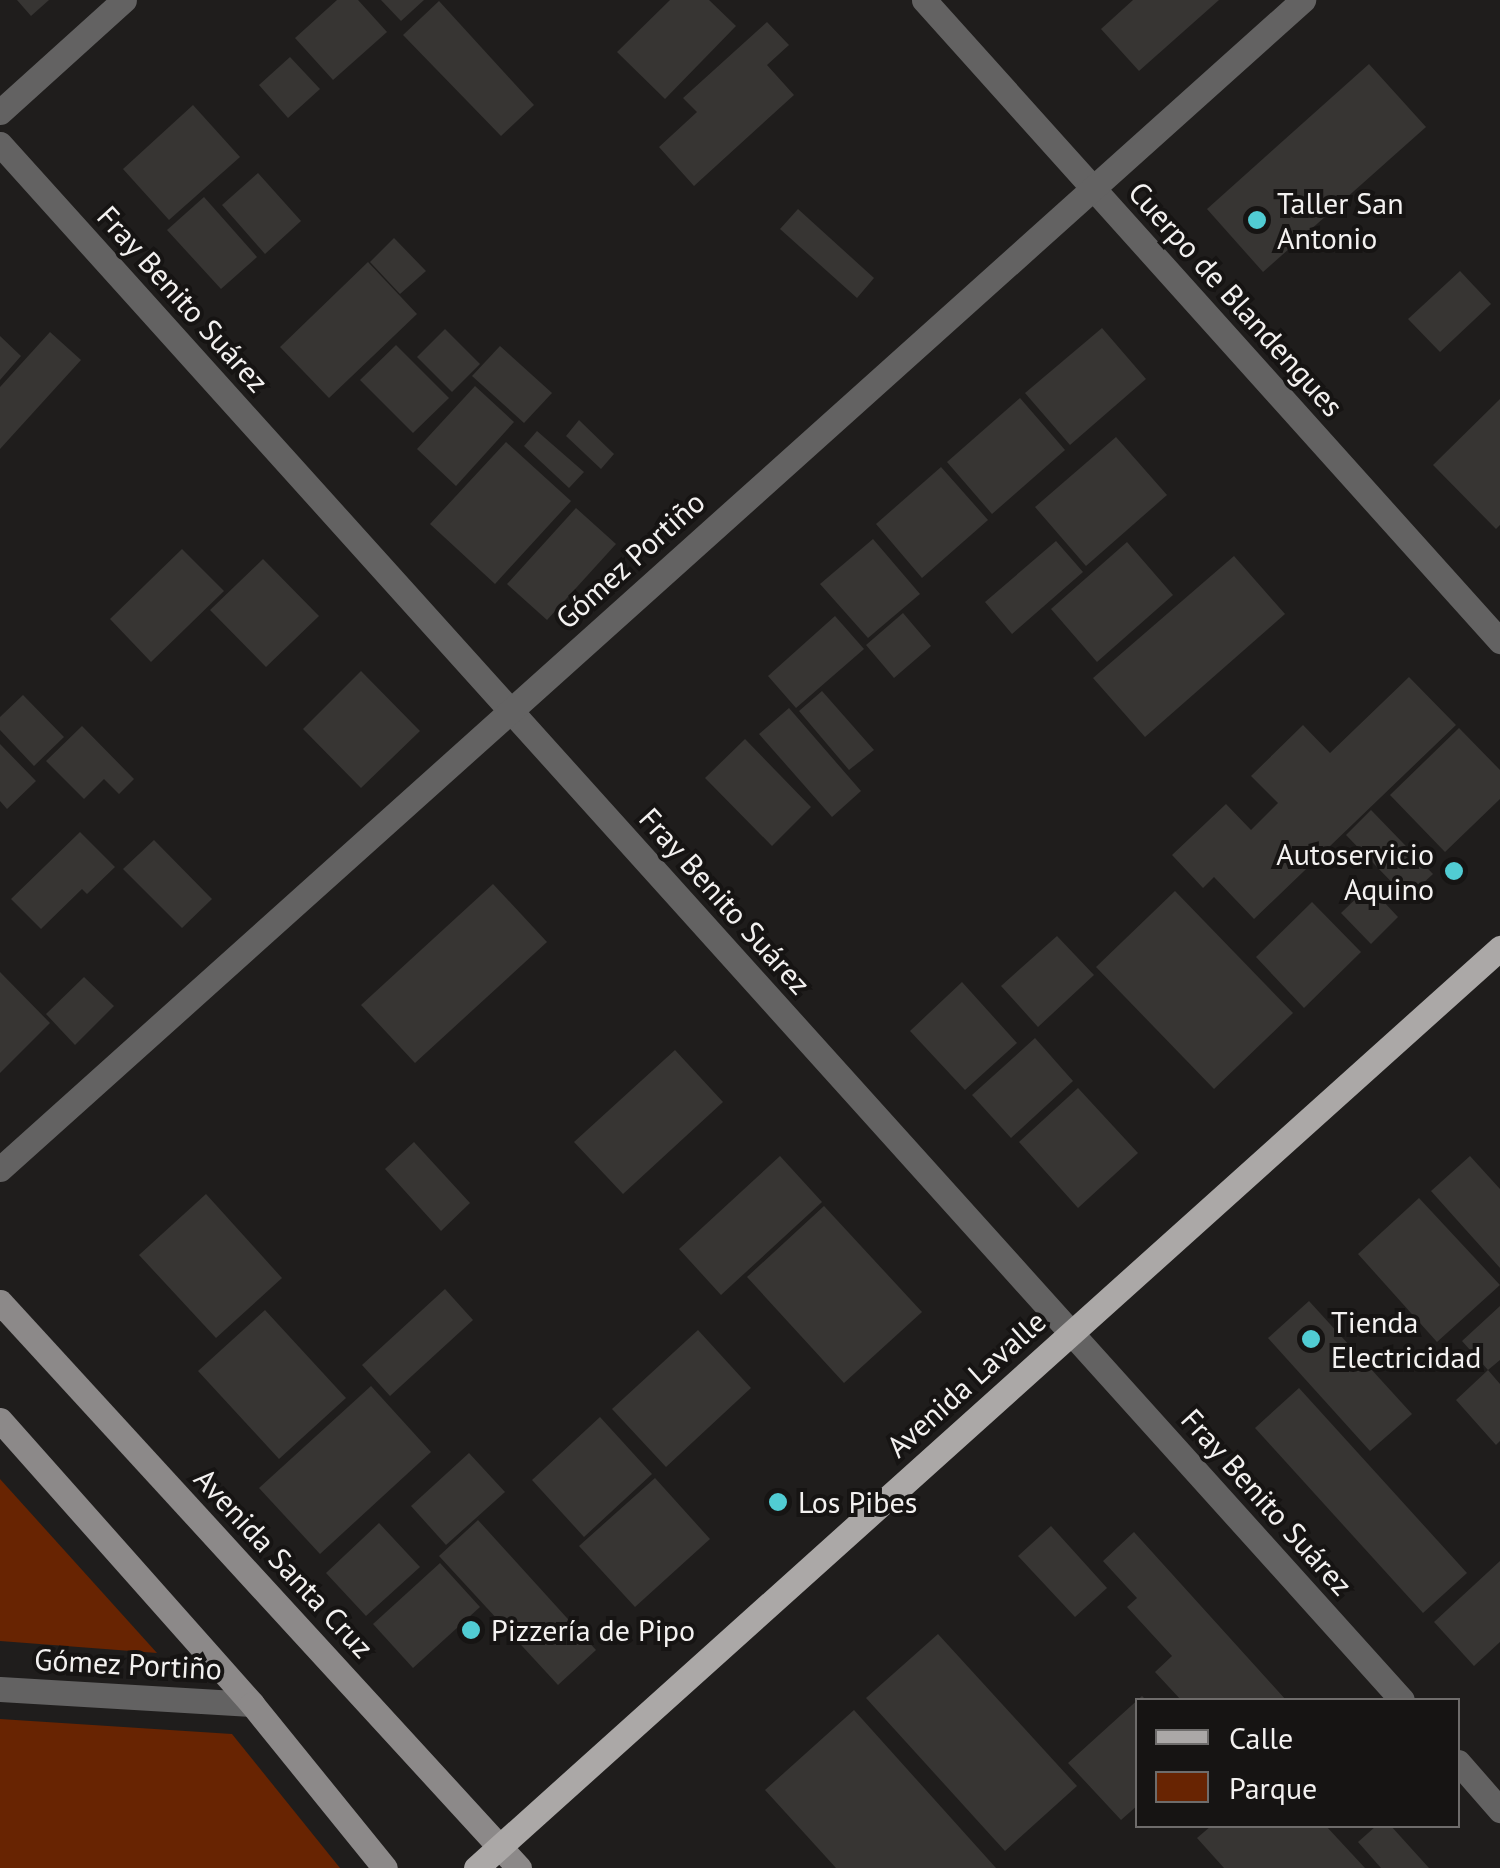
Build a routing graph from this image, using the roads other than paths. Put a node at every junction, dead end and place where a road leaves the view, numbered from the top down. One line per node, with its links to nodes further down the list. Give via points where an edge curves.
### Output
1 (124, 0): 4 (street)
2 (924, 0): 6 (street, Cuerpo de Blandengues)
3 (1304, 0): 6 (street, Gómez Portiño)
4 (0, 112)
5 (0, 144): 8 (street, Fray Benito Suárez)
6 (1094, 189): 7 (street, Cuerpo de Blandengues); 8 (street, Gómez Portiño)
7 (1500, 641)
8 (510, 712): 10 (street, Gómez Portiño); 12 (street, Fray Benito Suárez)
9 (1500, 948): 12 (main road, Avenida Lavalle)
10 (0, 1169)
11 (0, 1302): 19 (main road, Avenida Santa Cruz)
12 (1071, 1333): 15 (street, Fray Benito Suárez); 19 (main road, Avenida Lavalle)
13 (0, 1420): 16 (main road)
14 (0, 1689): 16 (street, Gómez Portiño)
15 (1400, 1698)
16 (252, 1704): 20 (main road)
17 (1460, 1764): 18 (street)
18 (1500, 1810)
19 (500, 1846): 21 (main road, Avenida Lavalle); 22 (main road, Avenida Santa Cruz)
20 (385, 1868)
21 (476, 1868)
22 (518, 1868)

